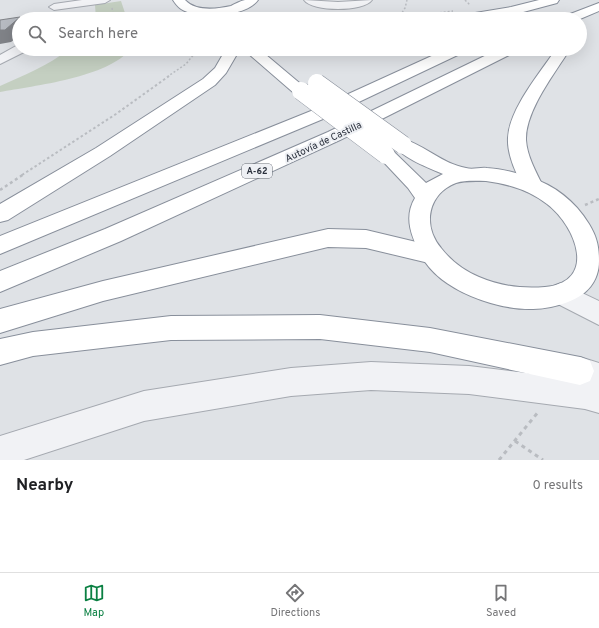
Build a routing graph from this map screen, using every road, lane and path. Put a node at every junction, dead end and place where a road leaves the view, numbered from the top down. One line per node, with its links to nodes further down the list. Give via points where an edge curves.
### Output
1 (105, 0): 10 (street)
2 (179, 0): 13 (highway, via 186,7)
3 (310, 0): 4 (street, via 340,5)
4 (366, 0)
5 (407, 0): 14 (path)
6 (464, 0): 11 (path)
7 (552, 0): 15 (highway)
8 (568, 0): 16 (highway)
9 (599, 7): 17 (highway)
10 (54, 8)
11 (474, 8)
12 (244, 9): 13 (highway)
13 (204, 12)
14 (403, 12)
15 (499, 12)
16 (540, 12)
17 (587, 12)
18 (599, 12): 19 (highway)
19 (587, 18)
20 (12, 53): 28 (street)
21 (192, 56): 33 (path, via 186,64 116,114)
22 (229, 56): 35 (highway, via 222,70 209,82 103,152)
23 (262, 56): 29 (highway)
24 (276, 56): 29 (highway)
25 (444, 56): 36 (highway, via 317,115)
26 (496, 56): 39 (highway, Autovía de Castilla / A-62, via 334,136 113,235)
27 (559, 56): 32 (highway, via 517,127 517,141)
28 (0, 60)
29 (305, 80): 30 (highway, bridge)
30 (395, 150): 31 (highway); 34 (highway)
31 (464, 175): 32 (highway, via 486,174 510,178); 34 (highway, via 435,186)
32 (533, 186): 38 (highway, via 553,197 570,211 583,227)
33 (0, 190)
34 (425, 196): 37 (highway, via 418,213 421,234)
35 (0, 214)
36 (0, 245)
37 (433, 255): 40 (highway, via 452,273 477,288 506,297 536,299); 42 (highway, via 366,238 328,238 103,291)
38 (595, 266): 40 (highway, via 576,286)
39 (0, 282)
40 (561, 294): 41 (street)
41 (599, 314)
42 (0, 321)
43 (0, 352): 44 (highway, via 33,344 171,328 320,327 430,340)
44 (590, 374)
45 (599, 398): 48 (street, via 585,394 469,380 371,376 291,382 144,406)
46 (539, 411): 47 (path)
47 (515, 440): 49 (path); 50 (path)
48 (0, 452)
49 (499, 460)
50 (543, 460)

